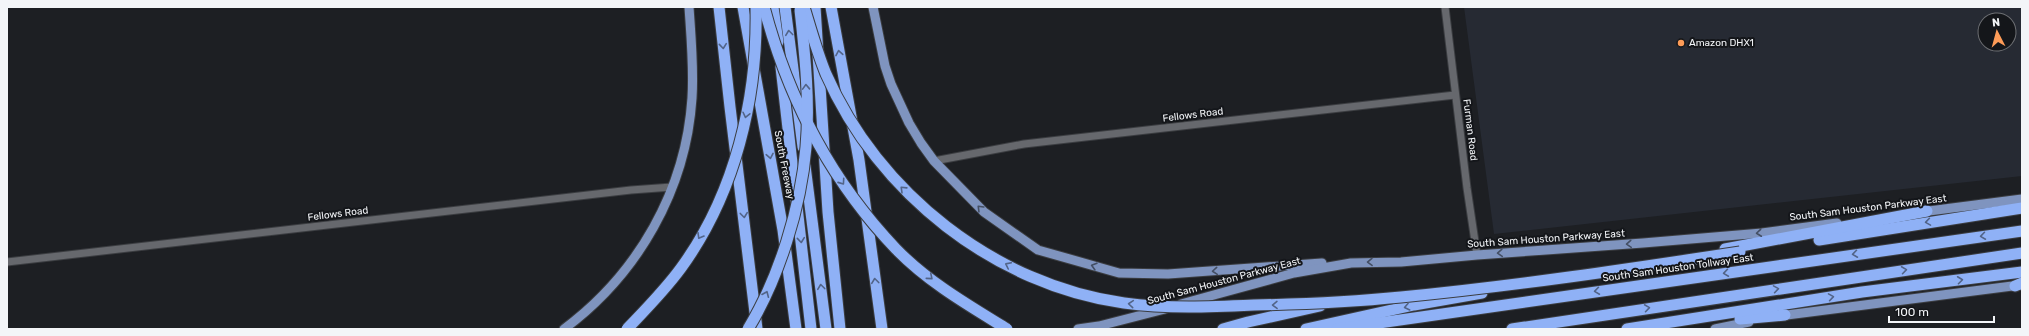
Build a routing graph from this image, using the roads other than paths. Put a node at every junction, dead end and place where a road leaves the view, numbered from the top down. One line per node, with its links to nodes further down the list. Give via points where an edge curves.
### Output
1 (689, 7): 16 (main road, via 693,85 691,115 682,161)
2 (720, 7): 37 (highway, one-way to 37)
3 (743, 7): 32 (highway, South Freeway, one-way to 32, via 783,230)
4 (756, 7): 35 (highway, one-way to 35, bridge, via 750,98 733,168 714,213 682,267)
5 (764, 7): 40 (highway, one-way to 40, bridge, via 775,48 816,143 861,208 897,250 961,301)
6 (773, 7): 33 (highway, one-way to 33)
7 (786, 7): 31 (highway, one-way to 7)
8 (799, 7): 36 (highway, one-way to 8, bridge, via 775,272 799,195 807,121 804,44)
9 (804, 7): 27 (highway, one-way to 9, bridge, via 1201,307 1123,303 1043,282 1004,264 967,242 900,187 866,143 844,108 827,76)
10 (815, 7): 30 (highway, via 828,212)
11 (831, 7): 28 (highway, one-way to 11, via 859,160)
12 (872, 7): 15 (main road, via 891,84 909,123)
13 (1445, 7): 14 (street, Furman Road)
14 (1455, 95): 15 (street, Fellows Road, via 1024,144); 22 (street, Furman Road)
15 (934, 161): 24 (main road, one-way to 15, via 1275,265 1168,274 1119,273 1038,250 984,212)
16 (672, 187): 23 (street, Fellows Road); 34 (main road, via 664,210 630,265 588,311)
17 (2022, 199): 19 (main road, South Sam Houston Parkway East)
18 (2022, 208): 27 (highway, one-way to 27, bridge, via 1602,273)
19 (1927, 212): 22 (main road, South Sam Houston Parkway East, one-way to 22, via 1643,244); 43 (highway, one-way to 43, via 1414,305)
20 (2022, 231): 44 (highway, South Sam Houston Tollway East, one-way to 44)
21 (2022, 254): 45 (highway, one-way to 21)
22 (1477, 255): 24 (main road, South Sam Houston Parkway East, one-way to 24, via 1401,262)
23 (7, 262)
24 (1351, 263): 41 (main road, South Sam Houston Parkway East, via 1294,273 1099,326)
25 (2022, 272): 46 (highway, one-way to 25, via 1862,292)
26 (2020, 284): 29 (main road)
27 (1328, 304): 42 (highway)
28 (878, 305): 38 (highway); 39 (highway)
29 (1785, 315): 47 (highway); 48 (main road)
30 (839, 326)
31 (826, 327)
32 (796, 328)
33 (811, 328)
34 (564, 329)
35 (627, 329)
36 (748, 329)
37 (757, 329)
38 (882, 329)
39 (889, 329)
40 (1007, 329)
41 (1078, 329)
42 (1223, 329)
43 (1306, 329)
44 (1337, 329)
45 (1512, 329)
46 (1627, 329)
47 (1638, 329)
48 (1715, 329)

